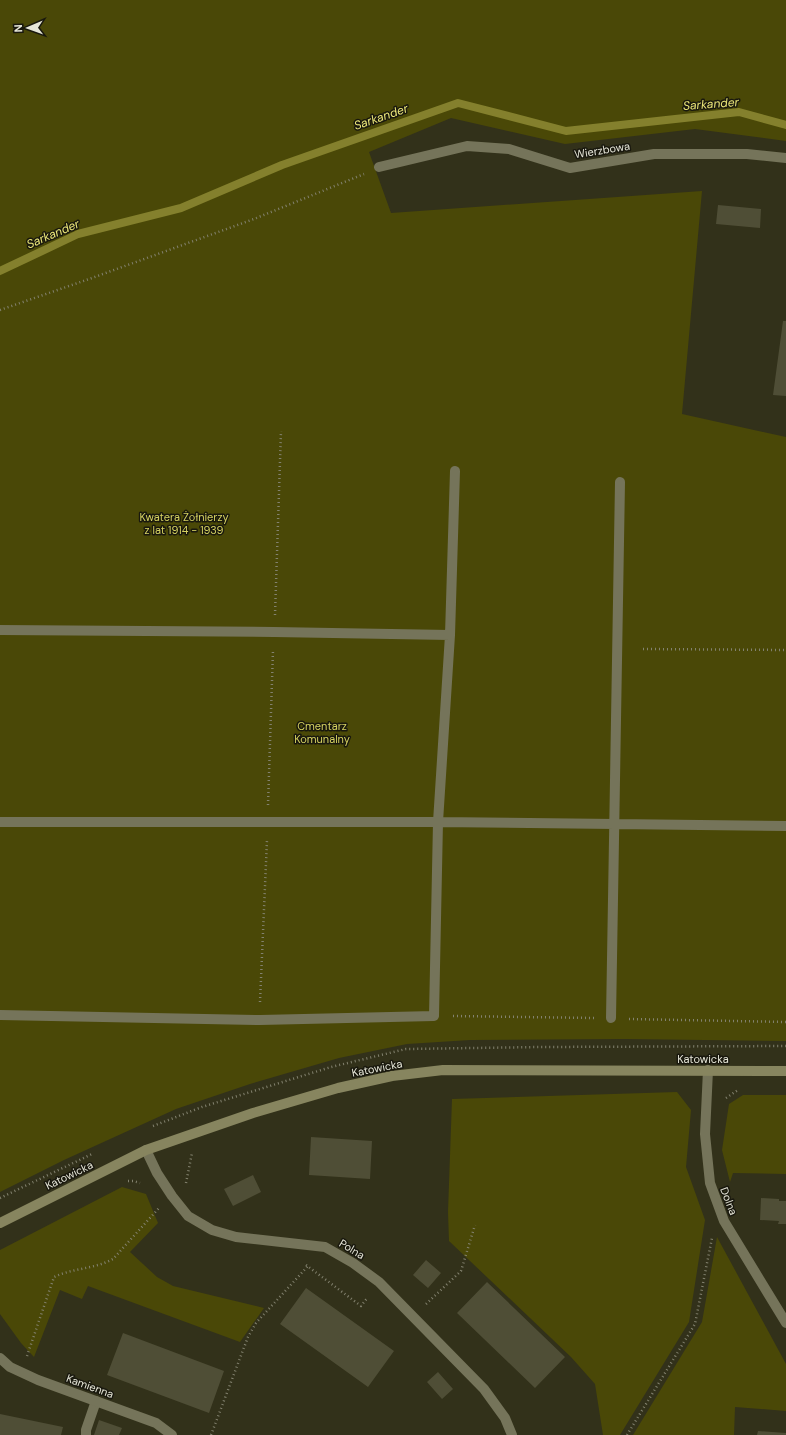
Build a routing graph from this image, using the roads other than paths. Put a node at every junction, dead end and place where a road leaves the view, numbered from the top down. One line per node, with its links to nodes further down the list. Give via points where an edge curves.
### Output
1 (786, 158): 2 (street, Wierzbowa, via 747,154 654,154 570,168 509,149 467,146)
2 (379, 167)
3 (455, 471): 6 (street)
4 (620, 482): 9 (street)
5 (0, 630): 6 (street)
6 (450, 635): 8 (street)
7 (0, 822): 8 (street)
8 (438, 822): 9 (street); 11 (street, via 434,1016 260,1020)
9 (614, 825): 10 (street); 12 (street)
10 (786, 826)
11 (0, 1015)
12 (610, 1018)
13 (708, 1070): 14 (street, Katowicka); 15 (street, Katowicka, via 444,1070 392,1076 338,1088 267,1109); 17 (street, Dolna, via 705,1134 710,1183 724,1221)
14 (786, 1071)
15 (146, 1150): 16 (street, Katowicka); 22 (street, Polna, via 157,1173 188,1216 212,1230 236,1236 325,1247 379,1282 484,1389 505,1418)
16 (0, 1222)
17 (786, 1323)
18 (0, 1358): 19 (street, Kamienna, via 10,1367 38,1380)
19 (96, 1401): 20 (street); 21 (street, Kamienna, via 156,1423)
20 (86, 1435)
21 (172, 1435)
22 (512, 1435)

